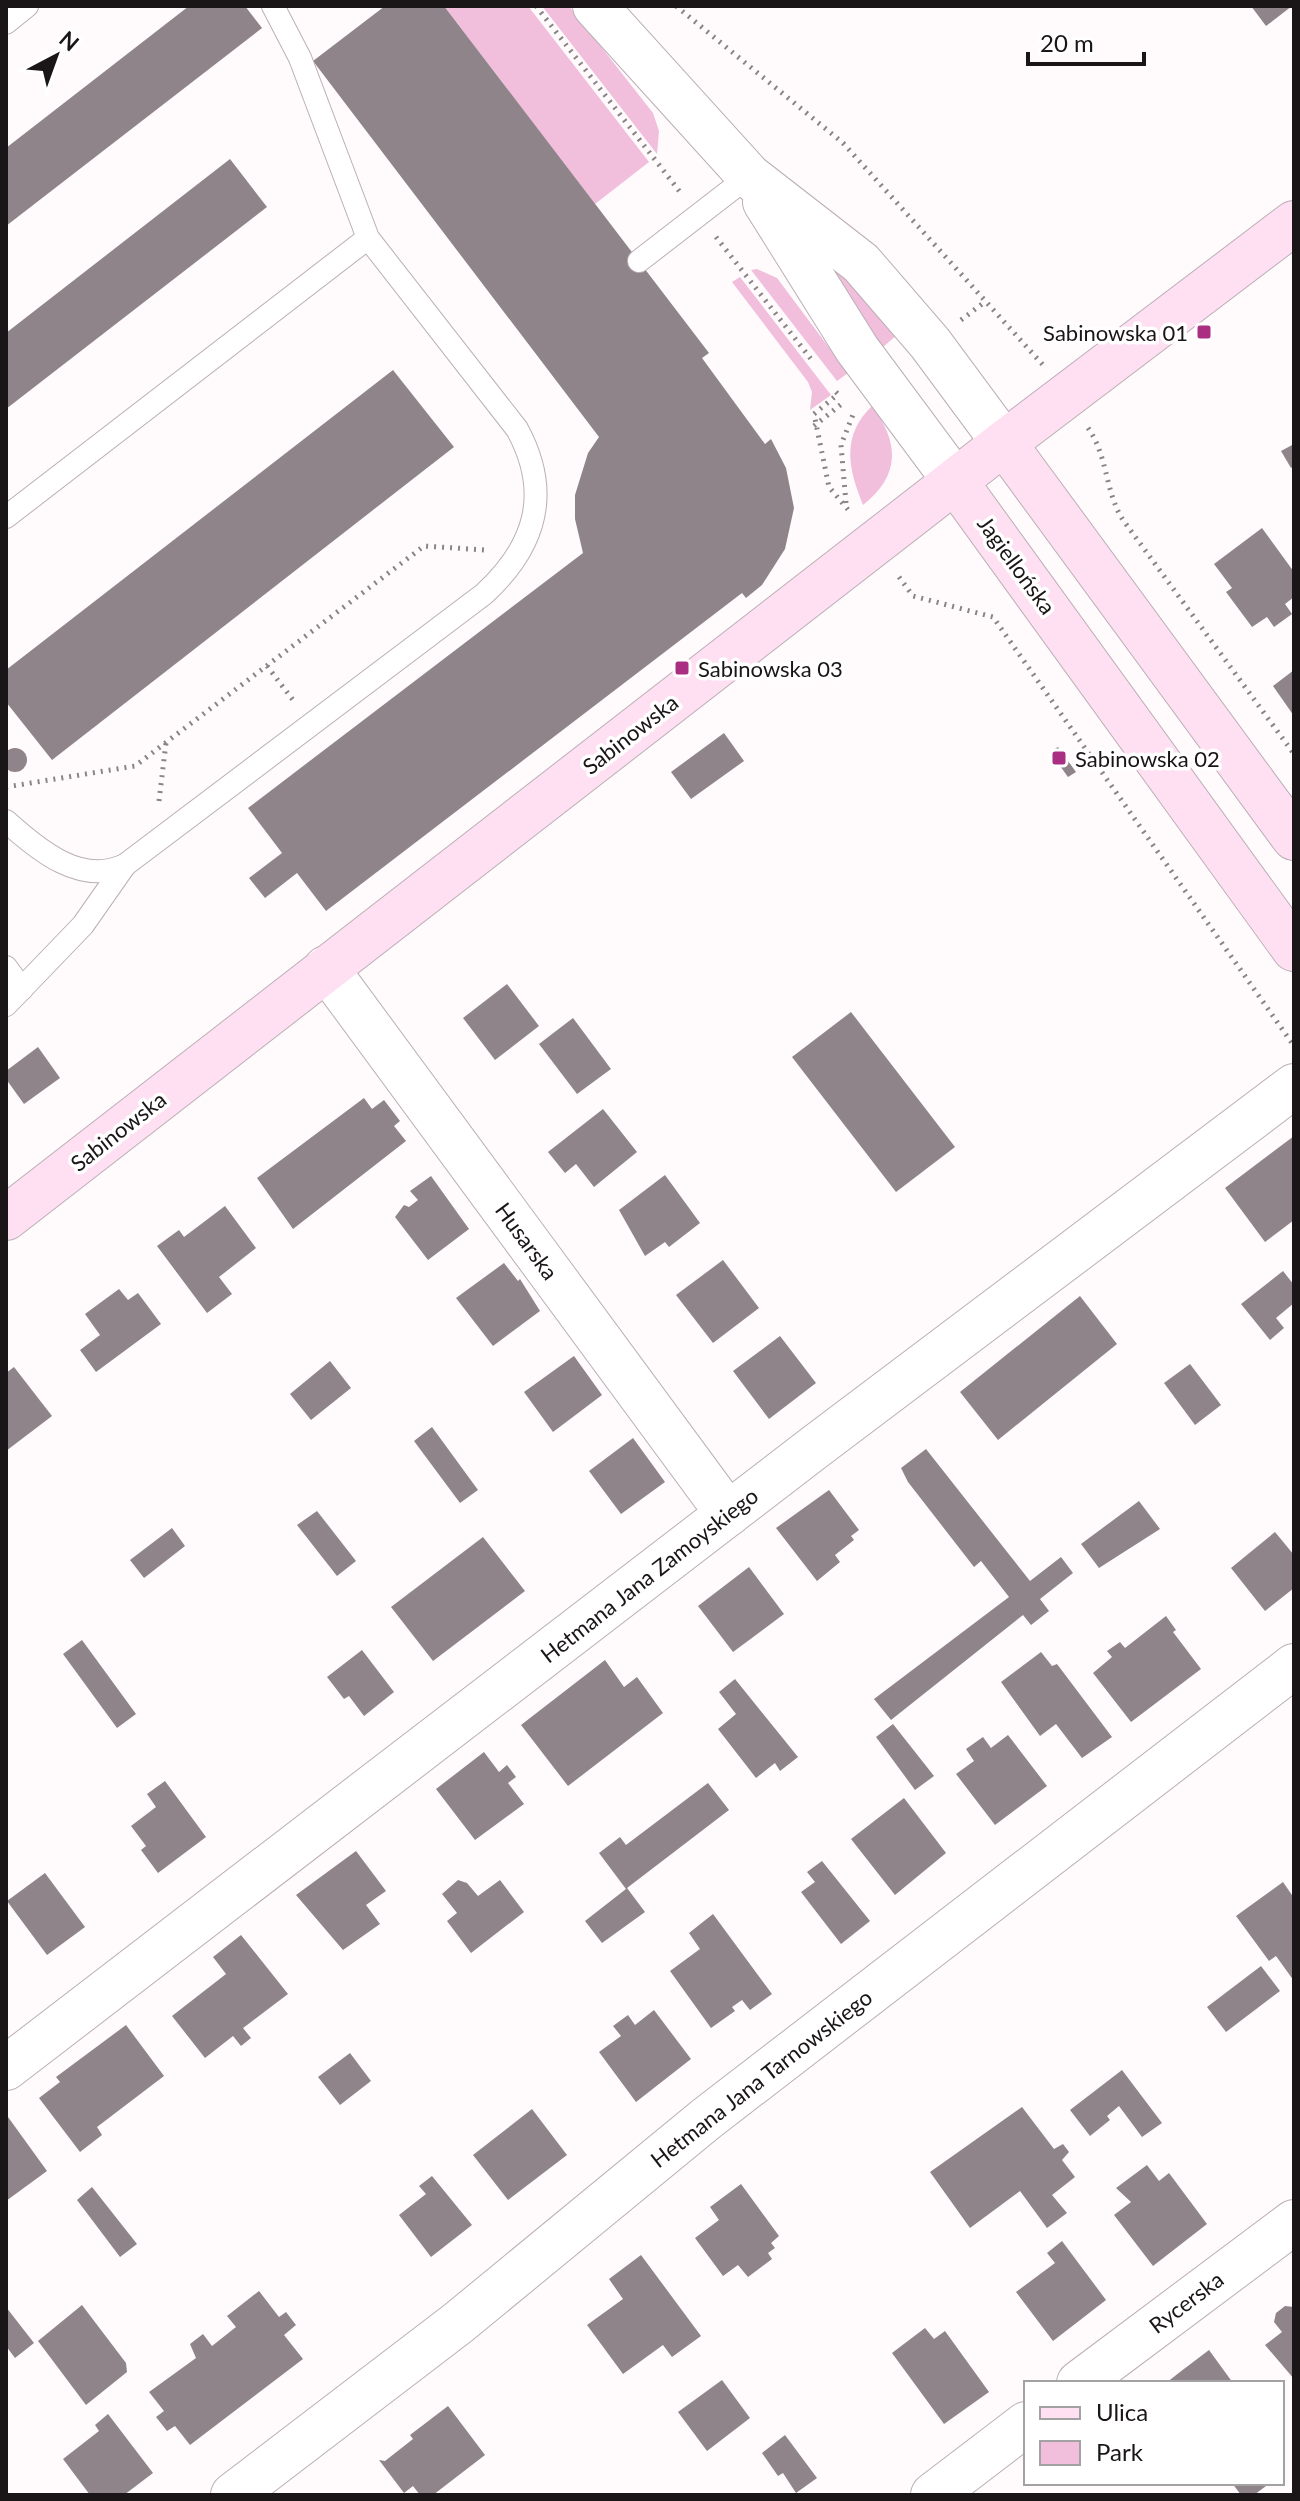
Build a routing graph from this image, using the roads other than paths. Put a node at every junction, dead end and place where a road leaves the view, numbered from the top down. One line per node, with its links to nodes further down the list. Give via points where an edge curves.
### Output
1 (27, 6): 4 (lane)
2 (273, 6): 7 (lane, via 300,58)
3 (595, 6): 5 (street, Jagiellońska)
4 (6, 23)
5 (749, 176): 8 (lane); 9 (street, Jagiellońska, via 861,263 930,343); 10 (street, Jagiellońska, via 857,349)
6 (1294, 223): 9 (street, Sabinowska)
7 (368, 238): 11 (lane); 14 (lane, via 531,453 537,500 521,552 484,594)
8 (639, 261)
9 (1004, 443): 10 (street, Sabinowska); 13 (street, Jagiellońska)
10 (955, 481): 15 (street, Jagiellońska); 17 (street, Sabinowska)
11 (6, 517)
12 (6, 821): 14 (lane, via 46,853 90,873)
13 (1294, 838)
14 (125, 865): 18 (lane, via 83,925)
15 (1294, 949)
16 (6, 967): 18 (lane)
17 (326, 968): 20 (street, Sabinowska); 21 (street, Husarska)
18 (14, 997)
19 (1294, 1086): 21 (street, Hetmana Jana Zamoyskiego)
20 (6, 1218)
21 (728, 1514): 23 (street, Hetmana Jana Zamoyskiego)
22 (1294, 1666): 27 (street, Hetmana Jana Tarnowskiego, via 718,2109 458,2323)
23 (6, 2068)
24 (1294, 2222): 25 (street, Rycerska)
25 (1082, 2381)
26 (1024, 2426): 28 (street)
27 (233, 2495)
28 (933, 2495)

